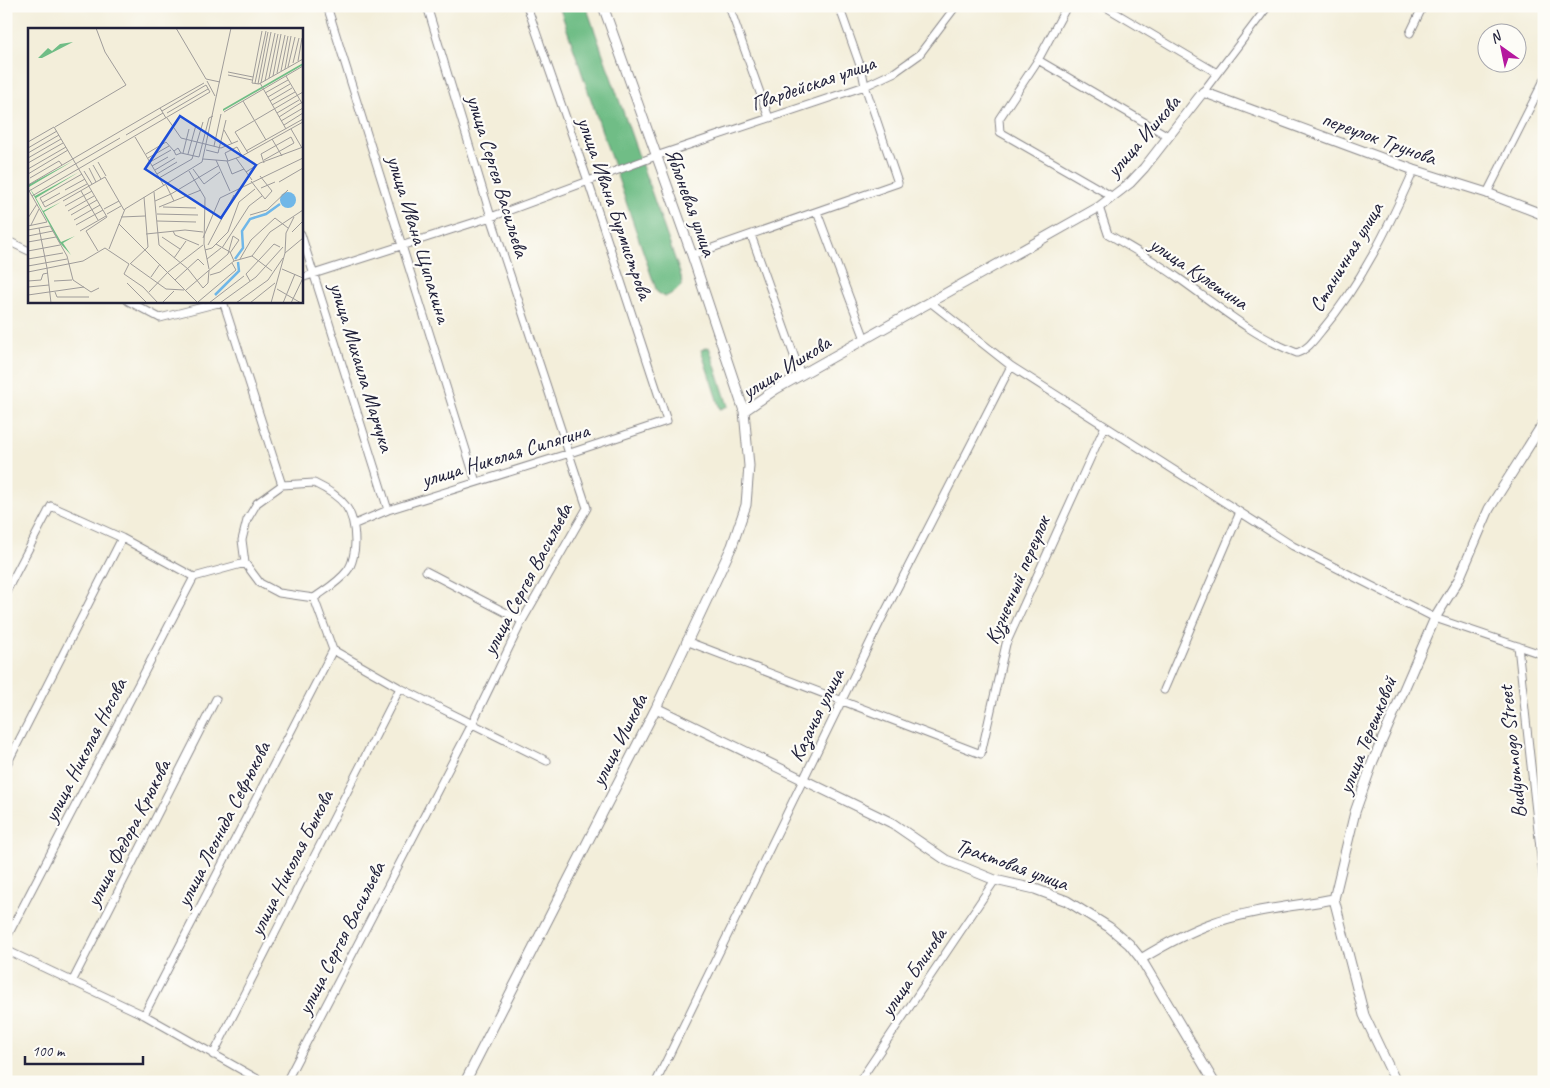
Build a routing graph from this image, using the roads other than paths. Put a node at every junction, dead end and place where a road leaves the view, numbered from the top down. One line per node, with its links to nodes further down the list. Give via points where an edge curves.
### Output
1 (327, 6): 32 (street, улица Ивана Щипакина)
2 (427, 6): 28 (street, улица Сергея Васильева)
3 (527, 6): 22 (street, улица Ивана Бурмистрова)
4 (603, 6): 20 (street, Яблоневая улица)
5 (728, 6): 18 (street)
6 (839, 6): 16 (street)
7 (956, 6): 16 (street, Гвардейская улица, via 919,55 895,72)
8 (1067, 6): 13 (street)
9 (1104, 6): 14 (street)
10 (1268, 6): 14 (street, улица Ишкова)
11 (1423, 6): 12 (street)
12 (1410, 33)
13 (1038, 60): 19 (street); 24 (street, via 999,119 1000,132)
14 (1217, 73): 17 (street, улица Ишкова)
15 (1544, 80): 23 (street)
16 (865, 86): 18 (street, Гвардейская улица); 26 (street, via 898,184)
17 (1203, 92): 19 (street, улица Ишкова); 21 (street, переулок Трунова)
18 (769, 118): 20 (street, Гвардейская улица)
19 (1168, 136): 24 (street, улица Ишкова, via 1144,168)
20 (656, 156): 22 (street, Гвардейская улица); 34 (street, Яблоневая улица)
21 (1414, 170): 23 (street, переулок Трунова); 41 (street, Станичная улица, via 1370,258 1336,313 1305,350)
22 (588, 181): 28 (street, Гвардейская улица); 45 (street, улица Ивана Бурмистрова)
23 (1487, 193): 27 (street, переулок Трунова)
24 (1112, 197): 25 (street, улица Ишкова)
25 (1099, 207): 39 (street, улица Ишкова); 41 (street, улица Кулешина, via 1108,234 1246,326)
26 (817, 212): 29 (street); 40 (street)
27 (1544, 215)
28 (491, 217): 32 (street, Гвардейская улица); 49 (street, улица Сергея Васильева)
29 (751, 235): 34 (street); 43 (street)
30 (302, 237): 35 (street, улица Михаила Марчука)
31 (6, 240): 33 (street)
32 (403, 245): 35 (street, Гвардейская улица); 50 (street, улица Ивана Щипакина)
33 (28, 251)
34 (692, 255): 44 (street, Яблоневая улица)
35 (315, 274): 36 (street, Гвардейская улица); 52 (street, улица Михаила Марчука)
36 (302, 278)
37 (130, 302): 38 (street, via 160,318)
38 (225, 302): 51 (street)
39 (930, 302): 40 (street, улица Ишкова); 42 (street)
40 (865, 339): 43 (street, улица Ишкова)
41 (1297, 353)
42 (1011, 366): 47 (street); 70 (street, Казачья улица)
43 (801, 376): 44 (street, улица Ишкова)
44 (744, 411): 63 (street, улица Ишкова, via 749,466 746,505 732,546)
45 (667, 421): 49 (street, улица Николая Сипягина)
46 (1544, 422): 48 (street, улица Терешковой)
47 (1105, 426): 53 (street); 70 (street, Кузнечный переулок, via 1006,644 981,754)
48 (1541, 435): 61 (street, улица Терешковой, via 1489,509 1459,579)
49 (570, 453): 50 (street, улица Николая Сипягина); 62 (street, улица Сергея Васильева, via 587,508)
50 (476, 482): 52 (street, улица Николая Сипягина)
51 (282, 485): 54 (street, via 314,483 330,491 345,505); 56 (street, via 257,503 247,520 242,540)
52 (388, 510): 54 (street, улица Николая Сипягина)
53 (1240, 512): 61 (street, via 1293,546); 68 (street)
54 (355, 524): 60 (street, via 355,550 348,570)
55 (122, 538): 58 (street); 59 (street, via 51,506); 74 (street)
56 (245, 563): 58 (street); 60 (street, via 260,583 280,593)
57 (426, 571): 62 (street)
58 (194, 577): 79 (street, улица Николая Носова)
59 (6, 592)
60 (314, 598): 65 (street)
61 (1435, 618): 64 (street); 78 (street, улица Терешковой, via 1373,761 1353,817)
62 (522, 621): 72 (street, улица Сергея Васильева)
63 (686, 641): 70 (street); 71 (street, улица Ишкова)
64 (1518, 646): 66 (street); 77 (street, Budyonnogo Street)
65 (333, 650): 67 (street); 83 (street, улица Леонида Севрюкова)
66 (1544, 655)
67 (400, 688): 72 (street); 84 (street, улица Николая Быкова)
68 (1164, 690)
69 (216, 699): 82 (street, улица Федора Крюкова)
70 (842, 701): 75 (street, Казачья улица)
71 (656, 708): 75 (street, Трактовая улица); 87 (street, улица Ишкова)
72 (472, 724): 73 (street); 86 (street, улица Сергея Васильева)
73 (547, 761)
74 (6, 766)
75 (804, 781): 76 (street, Трактовая улица, via 892,822 946,860); 88 (street, Казачья улица)
76 (995, 880): 81 (street, Трактовая улица, via 1035,889 1066,901 1109,927); 89 (street, улица Блинова)
77 (1544, 885)
78 (1334, 899): 81 (street, via 1213,923 1181,936); 91 (street, улица Терешковой, via 1364,1015)
79 (6, 939)
80 (6, 950): 82 (street)
81 (1141, 959): 90 (street, Трактовая улица)
82 (72, 982): 83 (street)
83 (144, 1015): 84 (street)
84 (213, 1055): 85 (street)
85 (263, 1082)
86 (286, 1082)
87 (465, 1082)
88 (656, 1082)
89 (859, 1082)
90 (1214, 1082)
91 (1396, 1082)

